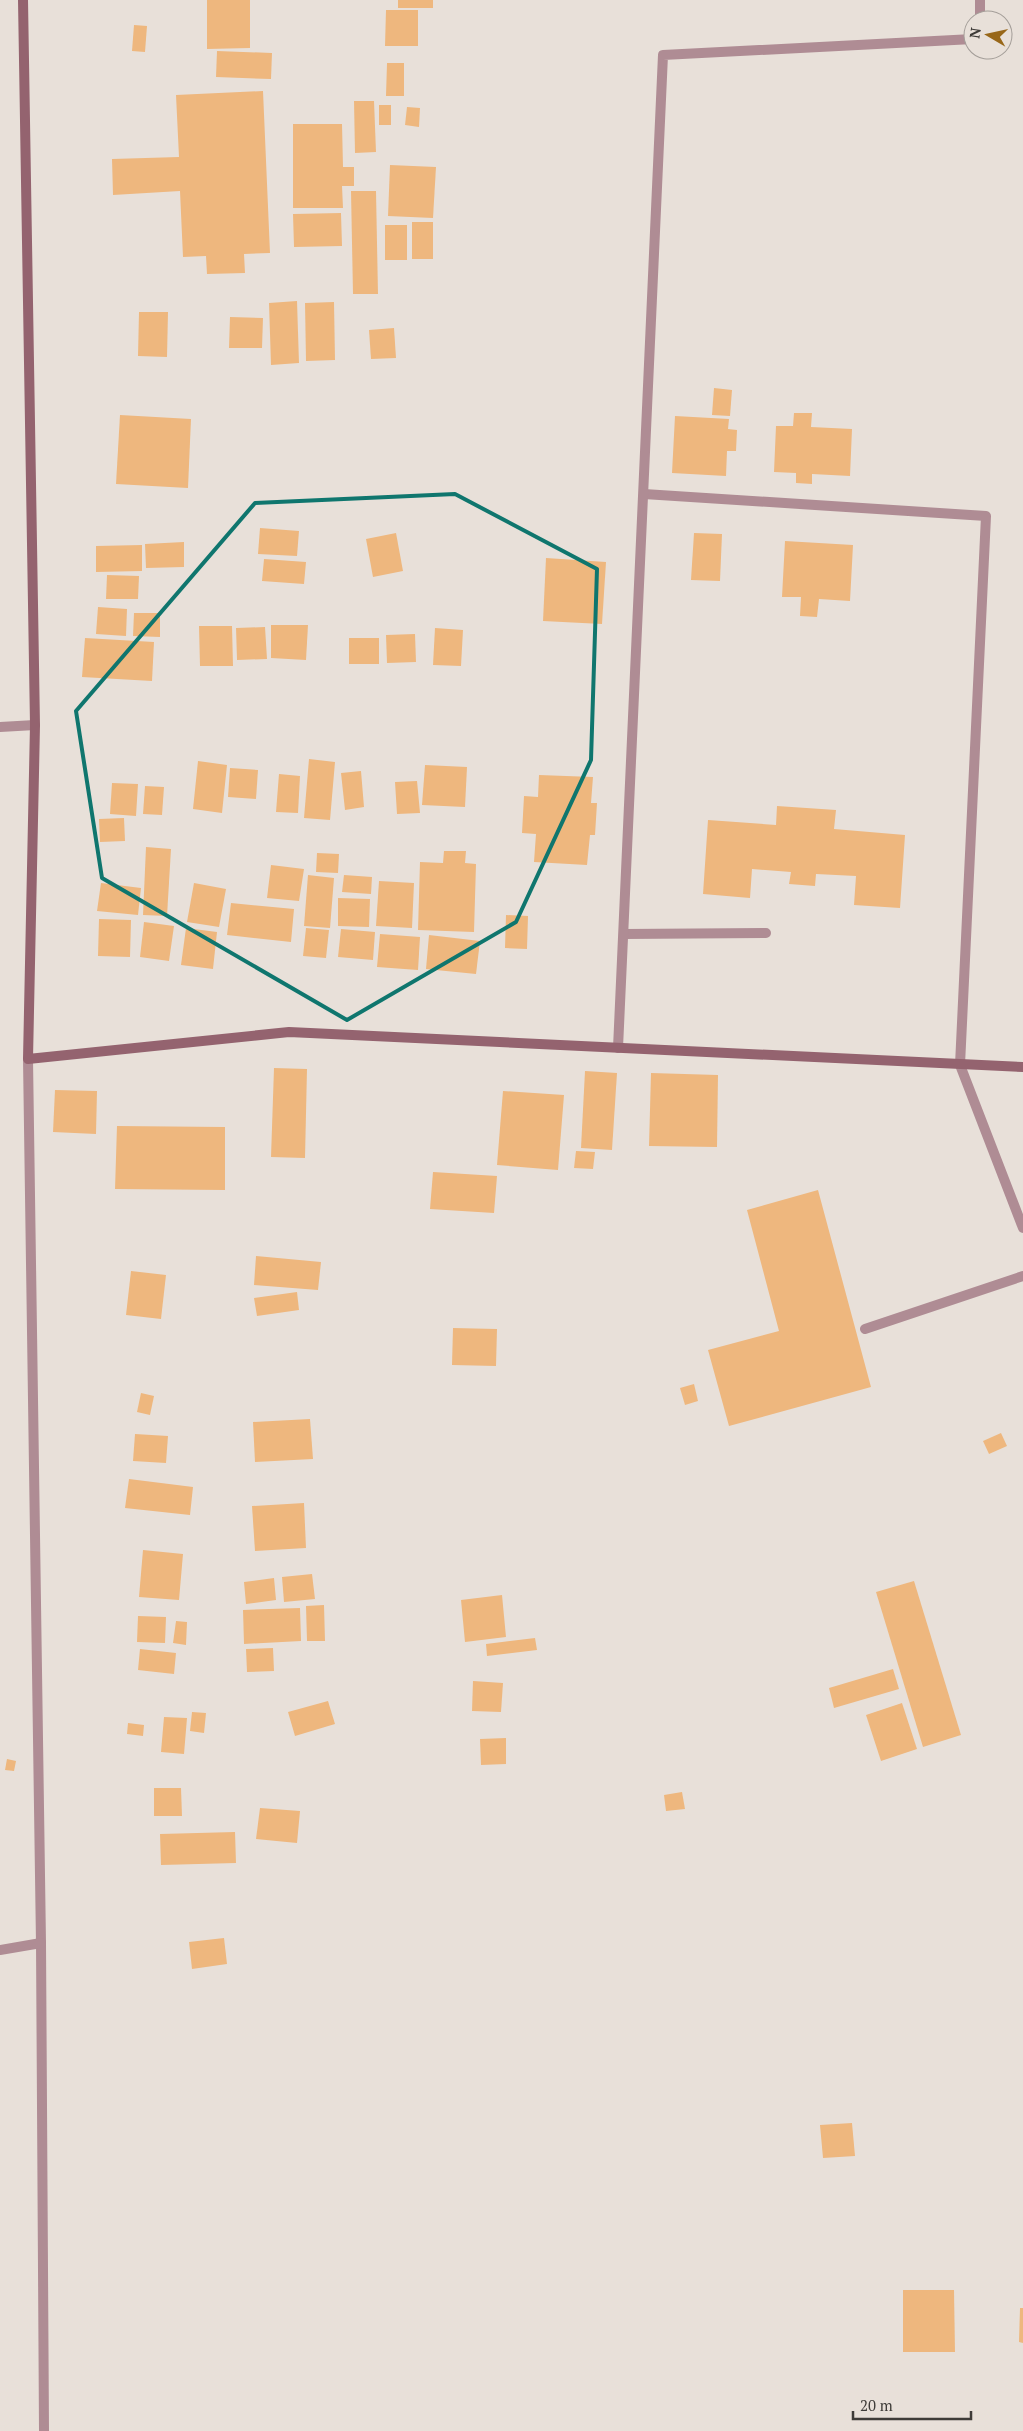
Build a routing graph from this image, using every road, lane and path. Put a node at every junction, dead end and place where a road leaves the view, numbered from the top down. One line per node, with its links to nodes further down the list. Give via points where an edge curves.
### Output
1 (23, 0): 4 (street)
2 (963, 40): 3 (street, via 663,55)
3 (644, 494): 7 (street); 10 (street, via 986,516)
4 (34, 725): 5 (street); 9 (street)
5 (0, 726)
6 (766, 933): 7 (street)
7 (624, 934): 8 (street)
8 (618, 1048): 9 (street, via 289,1032); 10 (street)
9 (28, 1059): 15 (street)
10 (960, 1065): 11 (street); 12 (street)
11 (1023, 1066)
12 (1023, 1228)
13 (1023, 1276): 14 (street)
14 (865, 1329)
15 (41, 1943): 16 (street); 17 (street)
16 (0, 1950)
17 (44, 2431)

